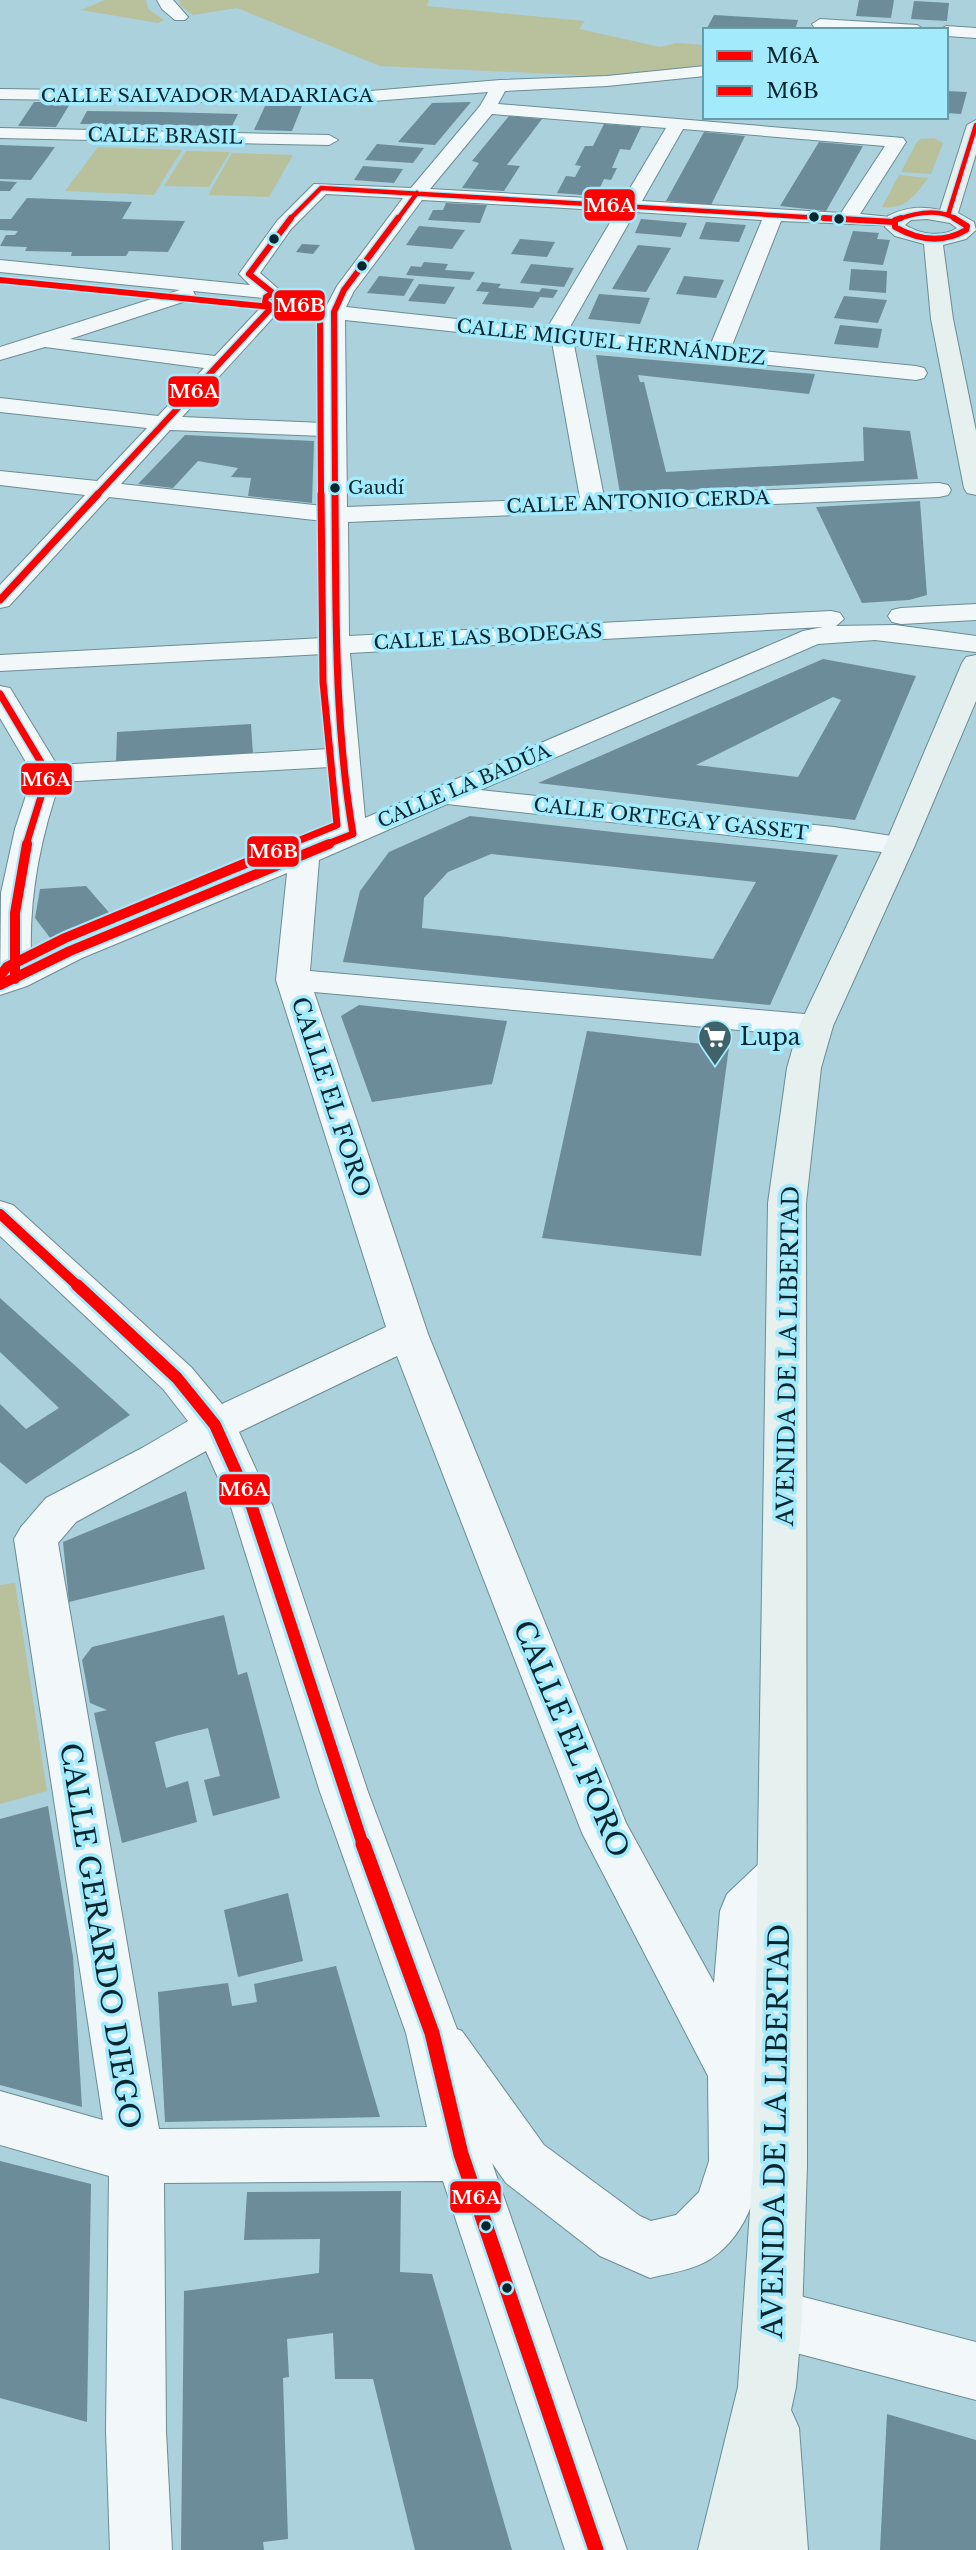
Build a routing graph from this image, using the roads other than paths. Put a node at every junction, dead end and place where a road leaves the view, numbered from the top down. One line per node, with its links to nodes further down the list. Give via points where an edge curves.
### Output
1 (165, 0): 3 (street)
2 (824, 7): 5 (street)
3 (180, 17)
4 (975, 26): 7 (street)
5 (818, 27): 6 (street)
6 (851, 28)
7 (948, 31)
8 (703, 71): 9 (street, CALLE SALVADOR MADARIAGA)
9 (500, 86): 11 (street, CALLE SALVADOR MADARIAGA); 12 (street)
10 (3, 97): 11 (street, CALLE SALVADOR MADARIAGA)
11 (335, 99): 16 (street)
12 (487, 108): 13 (street); 18 (street)
13 (678, 123): 19 (street); 22 (street, via 897,142)
14 (976, 125): 21 (main road)
15 (0, 133): 16 (street, CALLE BRASIL)
16 (329, 140): 17 (street)
17 (323, 174): 18 (street); 26 (street)
18 (417, 193): 19 (street); 29 (street)
19 (632, 205): 20 (street); 30 (street)
20 (774, 214): 22 (street); 32 (street)
21 (948, 215): 23 (main road, via 916,213); 24 (main road, via 963,221 966,230 955,237)
22 (847, 219): 23 (street)
23 (894, 222): 24 (main road, via 903,233)
24 (933, 239): 40 (main road, via 942,319)
25 (0, 274): 27 (street)
26 (249, 274): 27 (street); 28 (street)
27 (192, 291): 28 (street); 31 (street)
28 (270, 301): 29 (street, CALLE MIGUEL HERNÁNDEZ, via 282,310); 34 (street)
29 (323, 306): 30 (street, CALLE MIGUEL HERNÁNDEZ); 38 (street)
30 (561, 331): 32 (street, CALLE MIGUEL HERNÁNDEZ); 43 (street)
31 (41, 342): 33 (street); 34 (street)
32 (721, 348): 35 (street, CALLE MIGUEL HERNÁNDEZ)
33 (0, 354)
34 (220, 363): 37 (street)
35 (915, 366)
36 (0, 405): 37 (street)
37 (161, 423): 38 (street); 42 (street)
38 (336, 430): 44 (street)
39 (0, 478): 42 (street, CALLE ANTONIO CERDA)
40 (976, 488)
41 (939, 490): 43 (street, CALLE ANTONIO CERDA)
42 (101, 491): 44 (street, CALLE ANTONIO CERDA); 46 (street)
43 (593, 504): 44 (street, CALLE ANTONIO CERDA)
44 (336, 515): 53 (street)
45 (0, 564): 46 (street)
46 (30, 568): 47 (street)
47 (0, 600)
48 (976, 612): 49 (street, CALLE LAS BODEGAS)
49 (853, 618): 50 (street, CALLE LAS BODEGAS); 51 (street)
50 (744, 624): 53 (street, CALLE LAS BODEGAS); 54 (street)
51 (812, 637): 52 (street, CALLE LA BADÚA, via 887,630); 54 (street, CALLE LA BADÚA)
52 (976, 644)
53 (336, 645): 55 (street, CALLE LAS BODEGAS); 58 (street)
54 (760, 660): 60 (street, CALLE LA BADÚA)
55 (0, 663)
56 (976, 663): 62 (main road, AVENIDA DE LA LIBERTAD)
57 (0, 694): 59 (street)
58 (344, 757): 59 (street); 61 (street)
59 (48, 774): 65 (street, via 23,866)
60 (440, 795): 61 (street, CALLE LA BADÚA); 62 (street, CALLE ORTEGA Y GASSET)
61 (353, 834): 63 (street, CALLE LA BADÚA)
62 (900, 845): 66 (main road, AVENIDA DE LA LIBERTAD)
63 (304, 855): 64 (street, CALLE EL FORO); 65 (street, CALLE LA BADÚA, via 70,950)
64 (293, 980): 66 (street); 68 (street, CALLE EL FORO)
65 (5, 988)
66 (816, 1026): 70 (main road, AVENIDA DE LA LIBERTAD, via 804,1068 787,1203)
67 (0, 1214): 69 (street, via 177,1378)
68 (408, 1334): 69 (street); 72 (street, CALLE EL FORO, via 606,1833)
69 (215, 1425): 71 (street, via 252,1507 344,1791); 76 (street, CALLE GERARDO DIEGO, via 61,1510 36,1539)
70 (781, 1875): 72 (street, AVENIDA DE LA LIBERTAD, via 745,1912); 74 (main road, AVENIDA DE LA LIBERTAD)
71 (432, 2033): 72 (street, AVENIDA DE LA LIBERTAD, via 525,2164 620,2236 650,2250 692,2239 722,2209 736,2161); 75 (street)
72 (734, 2072): 74 (street, CALLE EL FORO)
73 (0, 2118): 76 (street)
74 (780, 2118): 77 (main road, AVENIDA DE LA LIBERTAD)
75 (461, 2154): 76 (street); 81 (street)
76 (136, 2156): 80 (street, CALLE GERARDO DIEGO)
77 (773, 2318): 78 (street); 79 (main road, AVENIDA DE LA LIBERTAD)
78 (976, 2371)
79 (767, 2388): 82 (main road, AVENIDA DE LA LIBERTAD); 83 (main road, AVENIDA DE LA LIBERTAD)
80 (141, 2550)
81 (596, 2550)
82 (729, 2550)
83 (777, 2550)

